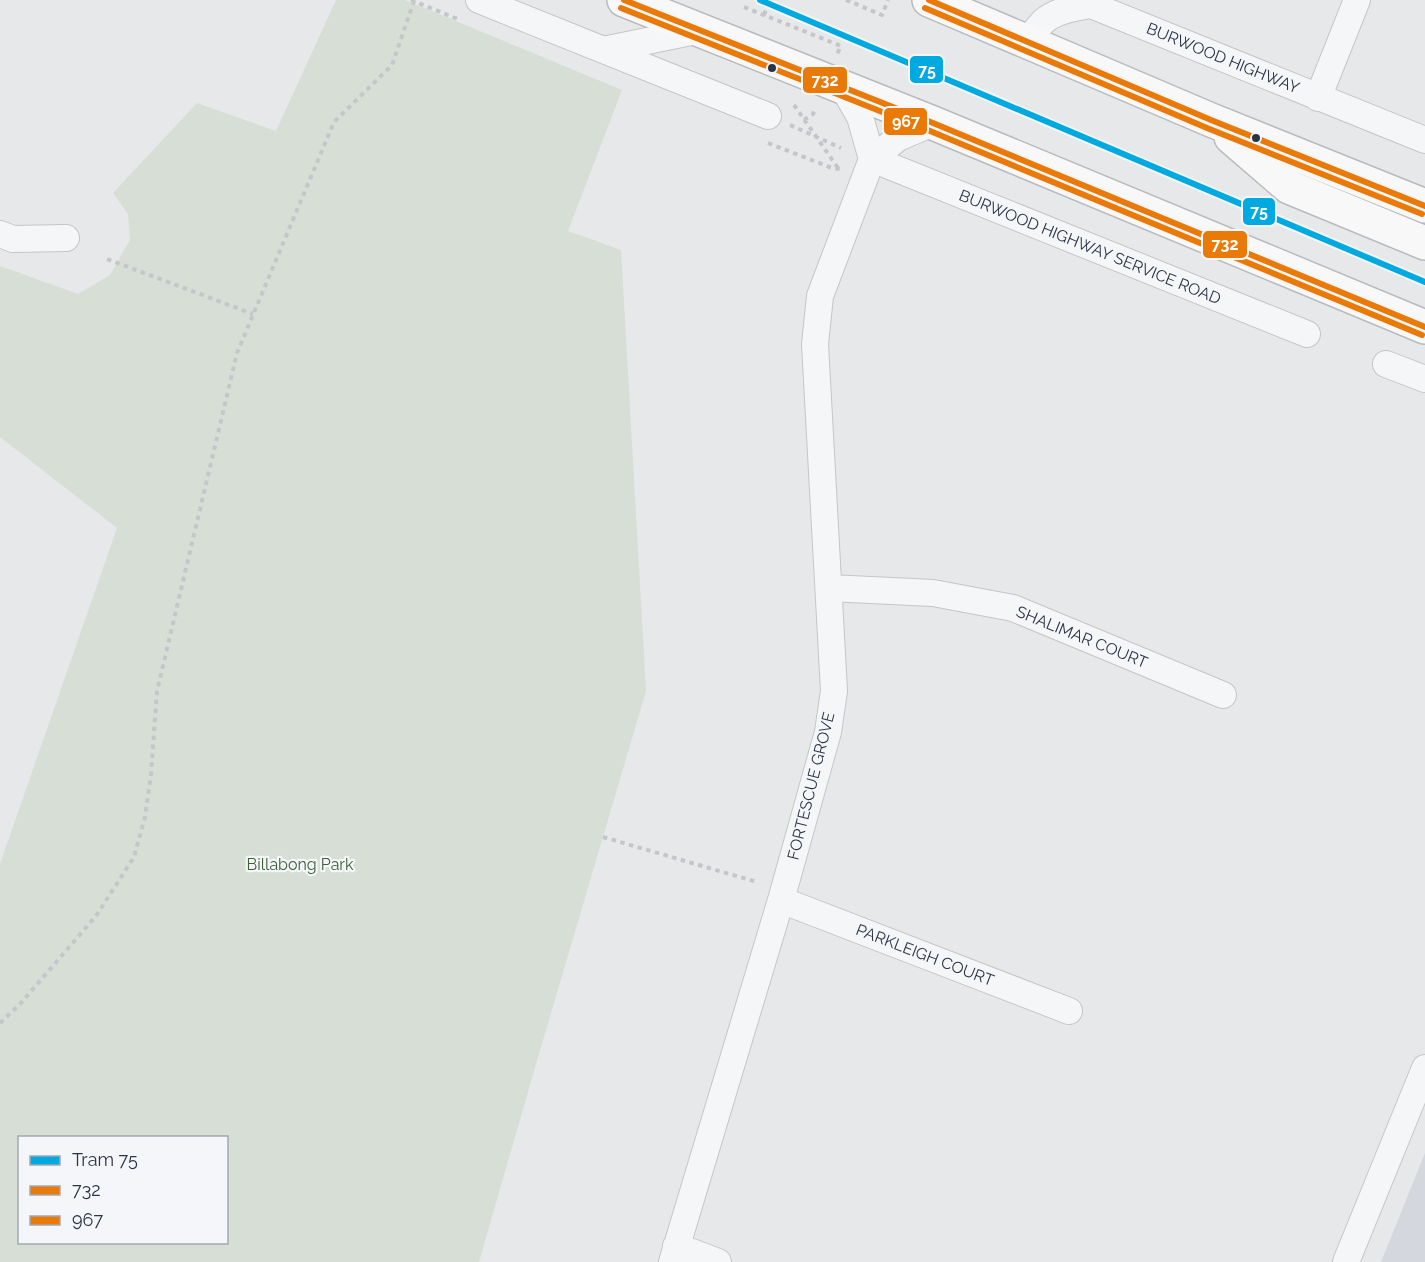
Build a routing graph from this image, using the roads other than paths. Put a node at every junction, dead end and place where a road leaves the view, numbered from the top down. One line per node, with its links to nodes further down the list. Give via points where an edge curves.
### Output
1 (479, 0): 7 (street)
2 (624, 0): 5 (highway)
3 (929, 0): 6 (highway)
4 (1357, 0): 9 (street)
5 (701, 30): 7 (street); 8 (highway)
6 (1027, 41): 9 (street, BURWOOD HIGHWAY, via 1054,14 1091,5); 11 (highway)
7 (603, 50): 10 (street)
8 (843, 87): 12 (highway); 14 (street, via 860,117)
9 (1318, 98): 13 (street, BURWOOD HIGHWAY)
10 (768, 116)
11 (1211, 120): 15 (highway); 18 (highway, via 1289,187)
12 (933, 123): 14 (street, FORTESCUE GROVE, via 898,138); 19 (highway)
13 (1425, 140)
14 (873, 159): 20 (street, BURWOOD HIGHWAY SERVICE ROAD); 23 (street, FORTESCUE GROVE, via 820,296 814,344)
15 (1425, 206)
16 (0, 234): 17 (street, via 13,239)
17 (66, 238)
18 (1425, 243)
19 (1425, 327)
20 (1307, 334)
21 (1386, 364): 22 (street)
22 (1425, 379)
23 (829, 588): 24 (street, SHALIMAR COURT, via 933,593 1013,608); 25 (street, FORTESCUE GROVE, via 834,691 828,732)
24 (1222, 695)
25 (782, 900): 26 (street, PARKLEIGH COURT); 28 (street, FORTESCUE GROVE)
26 (1069, 1011)
27 (1425, 1068): 30 (street)
28 (674, 1254): 29 (street)
29 (718, 1262)
30 (1346, 1262)

